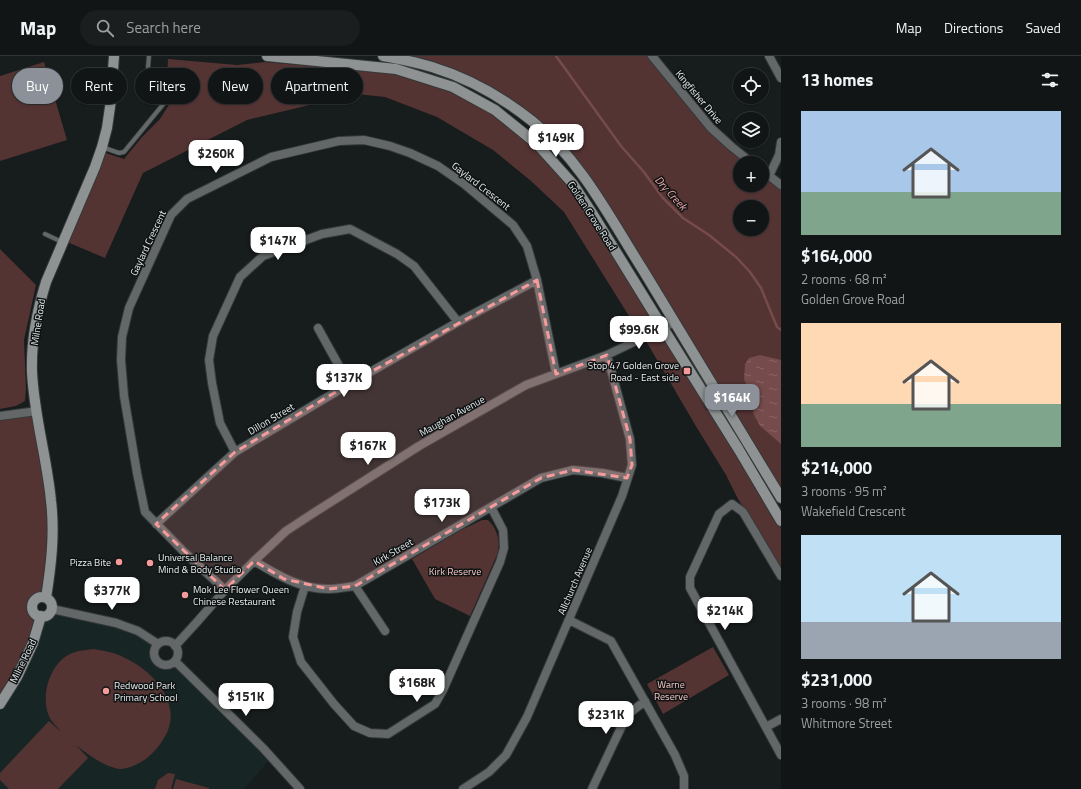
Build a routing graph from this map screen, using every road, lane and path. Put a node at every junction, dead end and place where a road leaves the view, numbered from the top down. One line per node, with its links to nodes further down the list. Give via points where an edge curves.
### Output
1 (114, 56): 11 (main road, Milne Road, via 111,100)
2 (149, 56): 7 (lane)
3 (267, 56): 21 (main road, Golden Grove Road, via 396,69 453,87 495,110 537,144 573,184)
4 (383, 56): 19 (main road, Golden Grove Road, via 458,76 493,94 532,121 564,151 594,191)
5 (652, 56): 12 (street, Kingfisher Drive, via 711,128)
6 (769, 56): 8 (street)
7 (148, 68)
8 (781, 78)
9 (163, 104): 11 (lane, via 124,152 119,153)
10 (781, 142): 13 (street, via 779,156)
11 (102, 147): 16 (main road, Milne Road)
12 (743, 156)
13 (769, 176): 14 (street)
14 (781, 185)
15 (45, 234): 16 (lane)
16 (63, 242): 25 (main road, Milne Road, via 46,282 36,323 32,371)
17 (537, 280): 18 (street, Dillon Street); 23 (street, Gaylard Crescent); 32 (street, Gaylard Crescent, via 527,246 513,225 487,202 438,166 403,151 364,140 339,141 271,157 187,199 171,215 129,308 122,337 124,396 137,472 146,512)
18 (458, 322): 24 (street, Dillon Street); 27 (street, via 414,266 350,229 322,234 263,256 240,277 213,336 209,360 220,423)
19 (675, 322): 21 (street, Maughan Avenue); 29 (main road, Golden Grove Road)
20 (318, 328): 24 (street)
21 (663, 328): 22 (street, Maughan Avenue); 31 (main road, Golden Grove Road)
22 (607, 355): 23 (street, Maughan Avenue); 28 (street, Allchurch Avenue, via 630,439 632,466)
23 (556, 373): 33 (street, Maughan Avenue, via 526,385 419,446 286,531)
24 (349, 384): 27 (street, Dillon Street)
25 (37, 411): 26 (street); 38 (main road, Milne Road, via 52,518 52,561)
26 (0, 416)
27 (235, 452): 32 (street, Dillon Street)
28 (627, 478): 30 (street, Kirk Street, via 573,470 541,478); 41 (street, Allchurch Avenue, via 622,496)
29 (781, 498)
30 (491, 507): 35 (street, via 503,530 504,548 443,690 435,704 388,734 370,733 354,726 301,662 293,637); 36 (street, Kirk Street)
31 (781, 521)
32 (156, 524): 37 (street, Gaylard Crescent)
33 (254, 561): 35 (street, Kirk Street, via 284,579); 37 (street, Maughan Avenue)
34 (781, 576): 49 (street, via 743,512 732,504 719,514 690,577 690,588)
35 (305, 586): 36 (street, Kirk Street, via 329,589)
36 (355, 586): 42 (street)
37 (225, 590): 44 (street, Maughan Avenue)
38 (46, 598): 39 (main road, via 51,602); 40 (main road, via 40,598 33,604 35,614)
39 (52, 609): 40 (main road, via 49,614); 43 (street, via 116,623 138,631)
40 (41, 616): 47 (main road, Milne Road, via 33,643 17,677)
41 (569, 620): 46 (street, via 611,641); 52 (street, Allchurch Avenue, via 527,718 506,755 489,772)
42 (386, 631)
43 (158, 644): 44 (street, via 168,642); 45 (street, via 154,651 157,662 164,665)
44 (175, 646): 45 (street, via 178,652)
45 (175, 661): 51 (street, via 263,748)
46 (645, 701): 53 (street, via 626,715); 54 (street, via 675,754 684,776)
47 (0, 704)
48 (781, 719): 49 (street)
49 (766, 727): 50 (street)
50 (781, 755)
51 (300, 789)
52 (463, 789)
53 (592, 789)
54 (684, 789)

